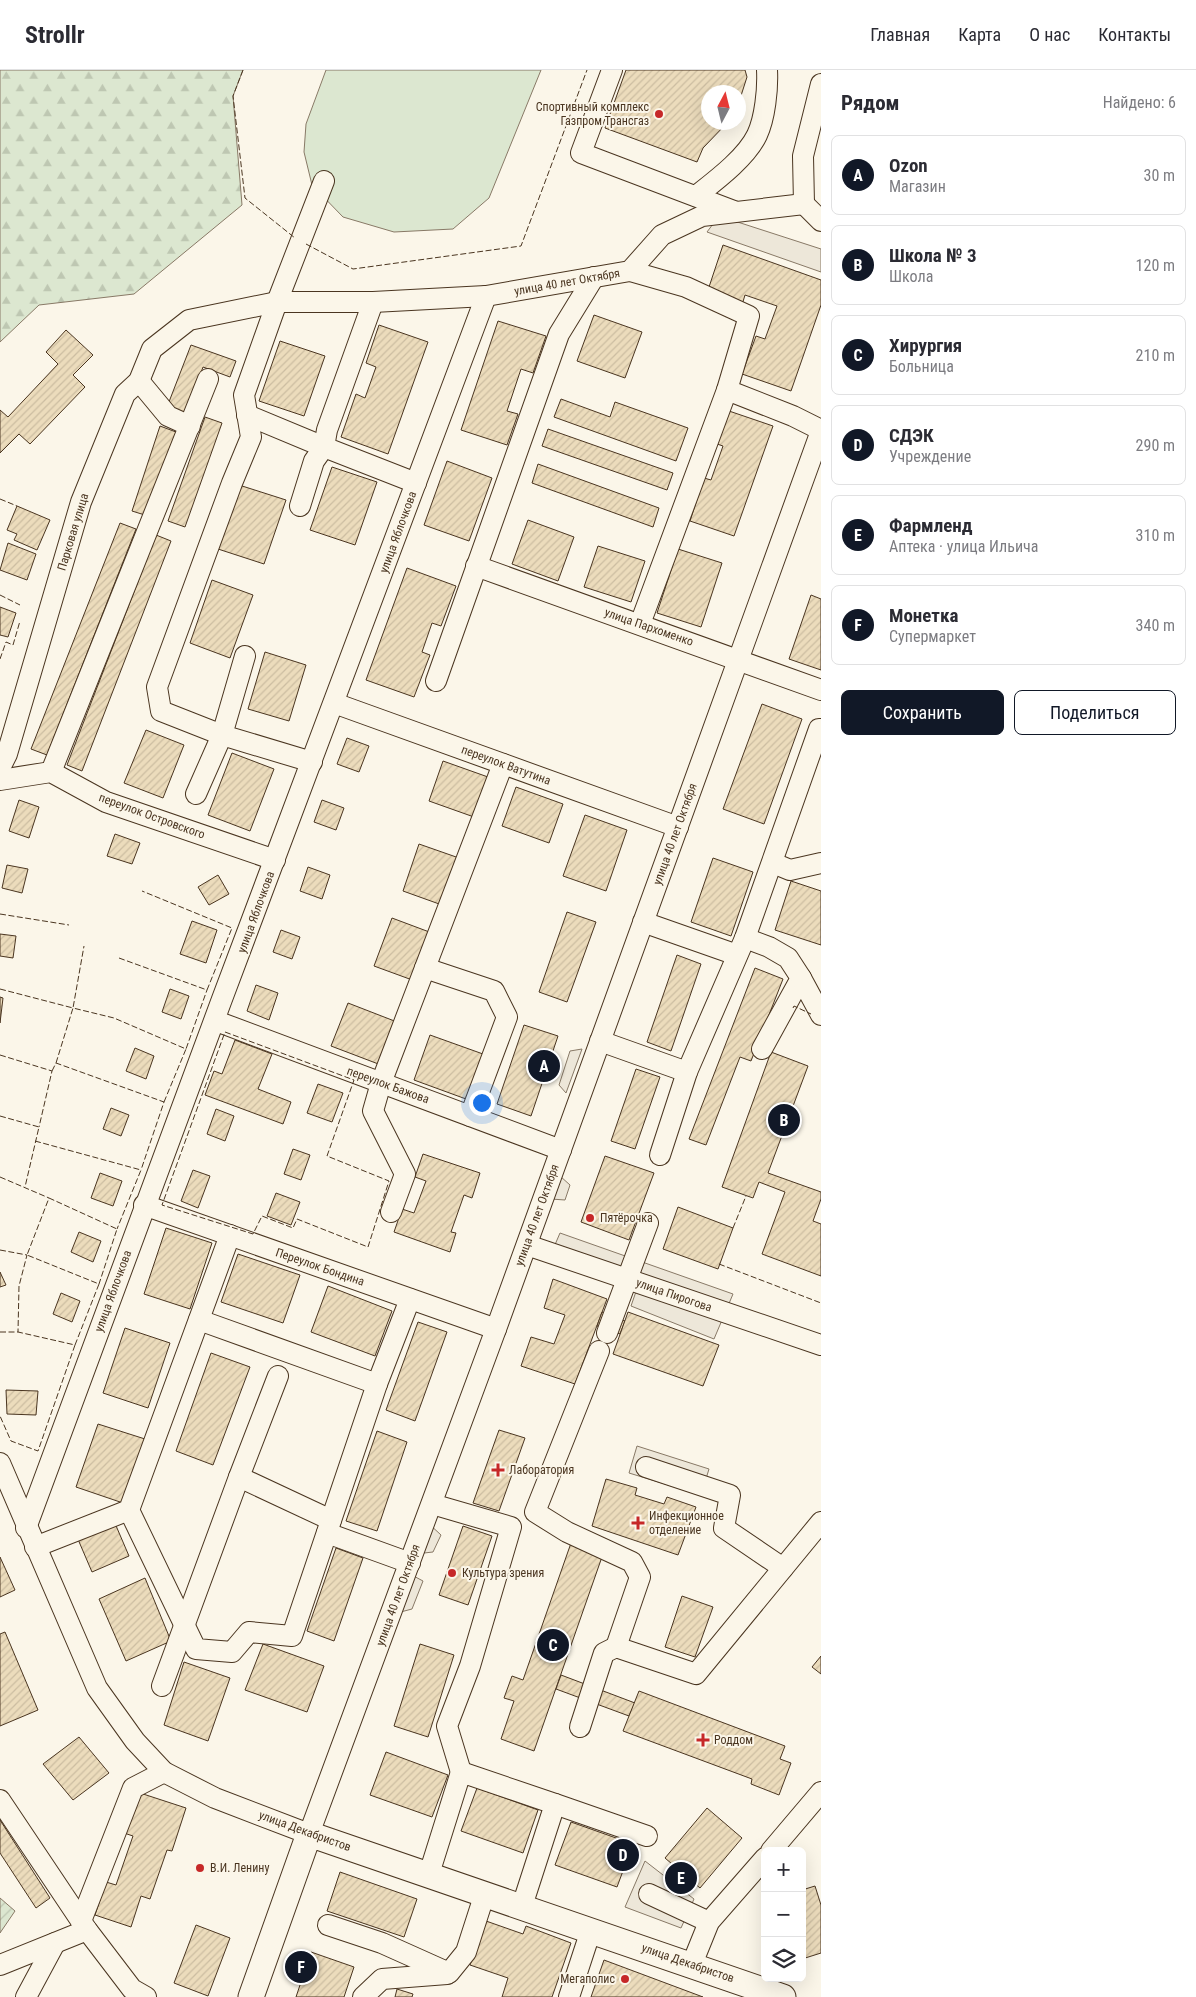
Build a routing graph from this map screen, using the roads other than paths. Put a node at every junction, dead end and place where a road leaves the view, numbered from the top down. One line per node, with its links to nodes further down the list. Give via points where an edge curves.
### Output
1 (612, 70): 7 (street, via 581,153)
2 (766, 70): 7 (street, via 768,89 757,136 728,172)
3 (818, 70): 4 (street)
4 (821, 77)
5 (821, 84): 8 (street, via 803,156)
6 (324, 181): 14 (street)
7 (696, 196): 9 (street)
8 (804, 204): 9 (street, улица 40 лет Октября); 10 (street)
9 (736, 212): 11 (street, улица 40 лет Октября, via 702,216 662,235)
10 (821, 221)
11 (630, 271): 12 (street, улица 40 лет Октября); 19 (street, via 686,287 749,316)
12 (594, 277): 13 (street, улица 40 лет Октября); 26 (street, via 559,334)
13 (486, 296): 15 (street, улица 40 лет Октября); 24 (street, улица Яблочкова)
14 (276, 302): 15 (street, улица 40 лет Октября); 16 (street, улица 40 лет Октября); 20 (street, via 244,395)
15 (373, 302): 23 (street, via 327,430)
16 (188, 320): 18 (street, Парковая улица, via 152,349)
17 (208, 379): 21 (street)
18 (140, 381): 21 (street, via 168,416); 37 (street, Парковая улица, via 125,394 81,502 7,754)
19 (727, 390): 22 (street); 27 (street)
20 (247, 415): 23 (street); 34 (street, via 251,437 157,687 161,711)
21 (190, 426): 38 (street)
22 (821, 430): 29 (street, улица 40 лет Октября)
23 (324, 447): 24 (street); 25 (street, via 314,461)
24 (416, 483): 32 (street, улица Яблочкова)
25 (300, 506)
26 (476, 566): 27 (street, улица Пархоменко); 30 (street)
27 (640, 624): 29 (street, улица Пархоменко)
28 (245, 656): 34 (street)
29 (738, 659): 31 (street, улица Пархоменко); 41 (street, улица 40 лет Октября)
30 (436, 681)
31 (821, 690)
32 (334, 703): 35 (street, улица Яблочкова); 36 (street, переулок Ватутина)
33 (820, 726): 43 (street)
34 (222, 734): 35 (street); 40 (street)
35 (312, 762): 42 (street, улица Яблочкова)
36 (503, 764): 41 (street, переулок Ватутина); 47 (street)
37 (0, 768)
38 (51, 772): 39 (street); 42 (street, переулок Островского, via 106,802)
39 (0, 780)
40 (196, 794)
41 (678, 827): 45 (street, улица 40 лет Октября)
42 (276, 860): 50 (street, улица Яблочкова)
43 (772, 863): 44 (street, via 790,870); 46 (street)
44 (821, 863)
45 (643, 922): 46 (street); 51 (street, улица 40 лет Октября)
46 (741, 946): 48 (street, via 769,947 788,958); 53 (street)
47 (425, 968): 54 (street); 55 (street, via 494,991 507,1017)
48 (801, 978): 49 (street); 52 (street)
49 (821, 1016)
50 (216, 1021): 54 (street, переулок Бажова); 58 (street, улица Яблочкова)
51 (600, 1041): 53 (street); 56 (street, улица 40 лет Октября)
52 (762, 1049)
53 (687, 1072): 57 (street)
54 (381, 1083): 55 (street, переулок Бажова); 59 (street, via 373,1112 405,1174)
55 (470, 1116): 56 (street, переулок Бажова)
56 (561, 1150): 62 (street, улица 40 лет Октября)
57 (660, 1155)
58 (144, 1205): 61 (street, Переулок Бондина); 77 (street, улица Яблочкова)
59 (391, 1212)
60 (648, 1223): 63 (street)
61 (230, 1235): 64 (street, Переулок Бондина); 65 (street)
62 (527, 1245): 63 (street, улица Пирогова); 66 (street, улица 40 лет Октября)
63 (627, 1279): 67 (street, улица Пирогова); 82 (street, via 535,1512 567,1532 632,1562 640,1578)
64 (410, 1299): 66 (street, Переулок Бондина); 69 (street)
65 (199, 1320): 69 (street); 74 (street)
66 (496, 1330): 73 (street, улица 40 лет Октября)
67 (821, 1345)
68 (278, 1376): 72 (street)
69 (377, 1384): 76 (street)
70 (0, 1463): 77 (street, улица Декабристов)
71 (646, 1467): 80 (street, via 730,1495 724,1528)
72 (239, 1477): 76 (street); 81 (street)
73 (432, 1504): 79 (street, улица 40 лет Октября); 86 (street, via 511,1527 470,1666 447,1726)
74 (129, 1510): 78 (street); 81 (street)
75 (821, 1522): 80 (street)
76 (329, 1526): 79 (street); 81 (street, via 292,1636 249,1632 232,1652 196,1649)
77 (26, 1528): 78 (street, улица Декабристов)
78 (35, 1547): 85 (street, улица Декабристов, via 97,1688 135,1741)
79 (410, 1563): 90 (street, улица 40 лет Октября)
80 (784, 1568): 82 (street, via 696,1674)
81 (184, 1624): 83 (street)
82 (616, 1647): 84 (street, via 604,1653)
83 (162, 1686)
84 (580, 1727)
85 (164, 1772): 90 (street, улица Декабристов, via 216,1798); 100 (street, via 133,1788)
86 (461, 1772): 89 (street); 94 (street)
87 (821, 1792): 92 (street)
88 (0, 1800): 100 (street)
89 (555, 1804): 91 (street); 97 (street)
90 (309, 1834): 94 (main road, улица Декабристов); 109 (main road, улица 40 лет Октября)
91 (647, 1836)
92 (774, 1847)
93 (761, 1863): 98 (street)
94 (429, 1874): 95 (main road, улица Декабристов)
95 (486, 1894): 97 (main road, улица Декабристов); 105 (street, via 466,1952)
96 (649, 1894): 98 (street)
97 (522, 1906): 101 (main road, улица Декабристов)
98 (709, 1922): 103 (street)
99 (328, 1925): 105 (street, via 382,1943)
100 (84, 1926): 102 (street); 108 (street, via 132,1989)
101 (591, 1930): 103 (main road, улица Декабристов); 111 (street)
102 (55, 1943): 104 (street); 107 (street)
103 (692, 1964): 106 (main road, улица Декабристов)
104 (0, 1965)
105 (449, 1973): 110 (street, via 382,1979)
106 (772, 1995)
107 (26, 1997)
108 (145, 1997)
109 (251, 1997)
110 (363, 1997)
111 (569, 1997)

